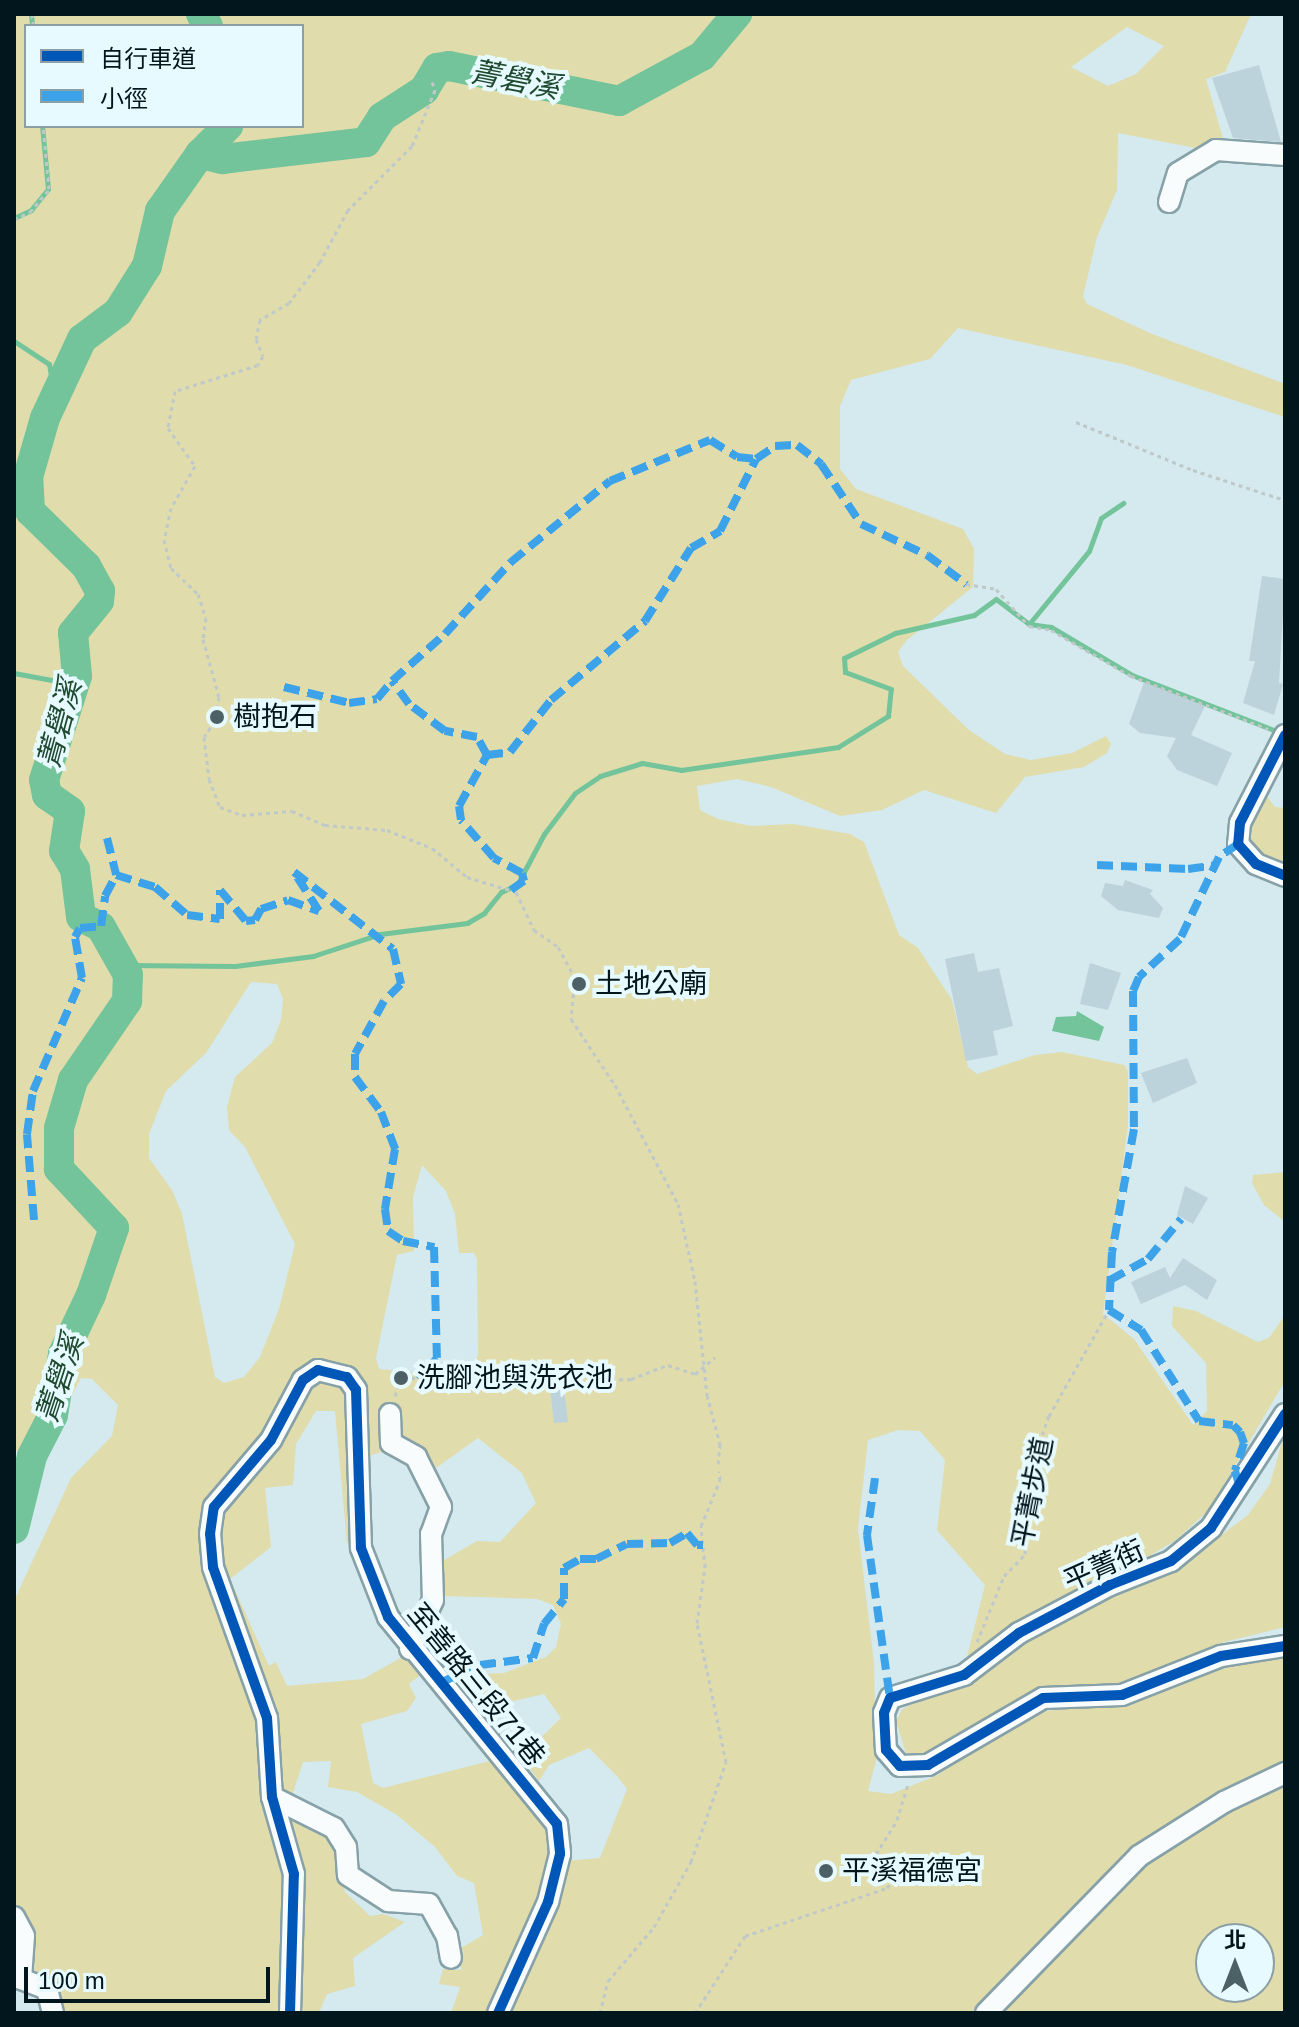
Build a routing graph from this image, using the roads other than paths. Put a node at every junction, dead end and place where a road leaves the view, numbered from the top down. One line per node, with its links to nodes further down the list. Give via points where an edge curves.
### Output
1 (1285, 155): 2 (street, via 1216,150 1178,173)
2 (1169, 202)
3 (1285, 736): 4 (street, via 1240,823 1238,844 1256,864)
4 (1285, 876)
5 (390, 1414): 8 (street, via 391,1443 416,1457 441,1507 431,1534 433,1600)
6 (1285, 1414): 7 (street, 平菁街, via 1211,1528 1171,1561 1110,1585 1019,1633 964,1675 890,1698 884,1713 886,1750 900,1766 912,1769 941,1759 968,1738 1043,1698 1122,1695 1221,1656)
7 (1285, 1646)
8 (410, 1649): 10 (street, 至善路三段71巷, via 372,1586 361,1548 356,1390 347,1377 318,1370 303,1380 271,1440 214,1507 210,1534 213,1567 267,1718); 15 (street, 至善路三段71巷, via 471,1713 557,1824 560,1854 548,1902)
9 (1285, 1773): 16 (street, via 1224,1802 1139,1856)
10 (272, 1797): 12 (street, via 334,1828 346,1847 348,1875 388,1901 429,1904 447,1936); 14 (street, 至善路三段71巷, via 294,1874)
11 (14, 1917): 13 (street, via 24,1936 21,1979 47,1989)
12 (451, 1958)
13 (53, 2013)
14 (290, 2013)
15 (498, 2013)
16 (986, 2013)

